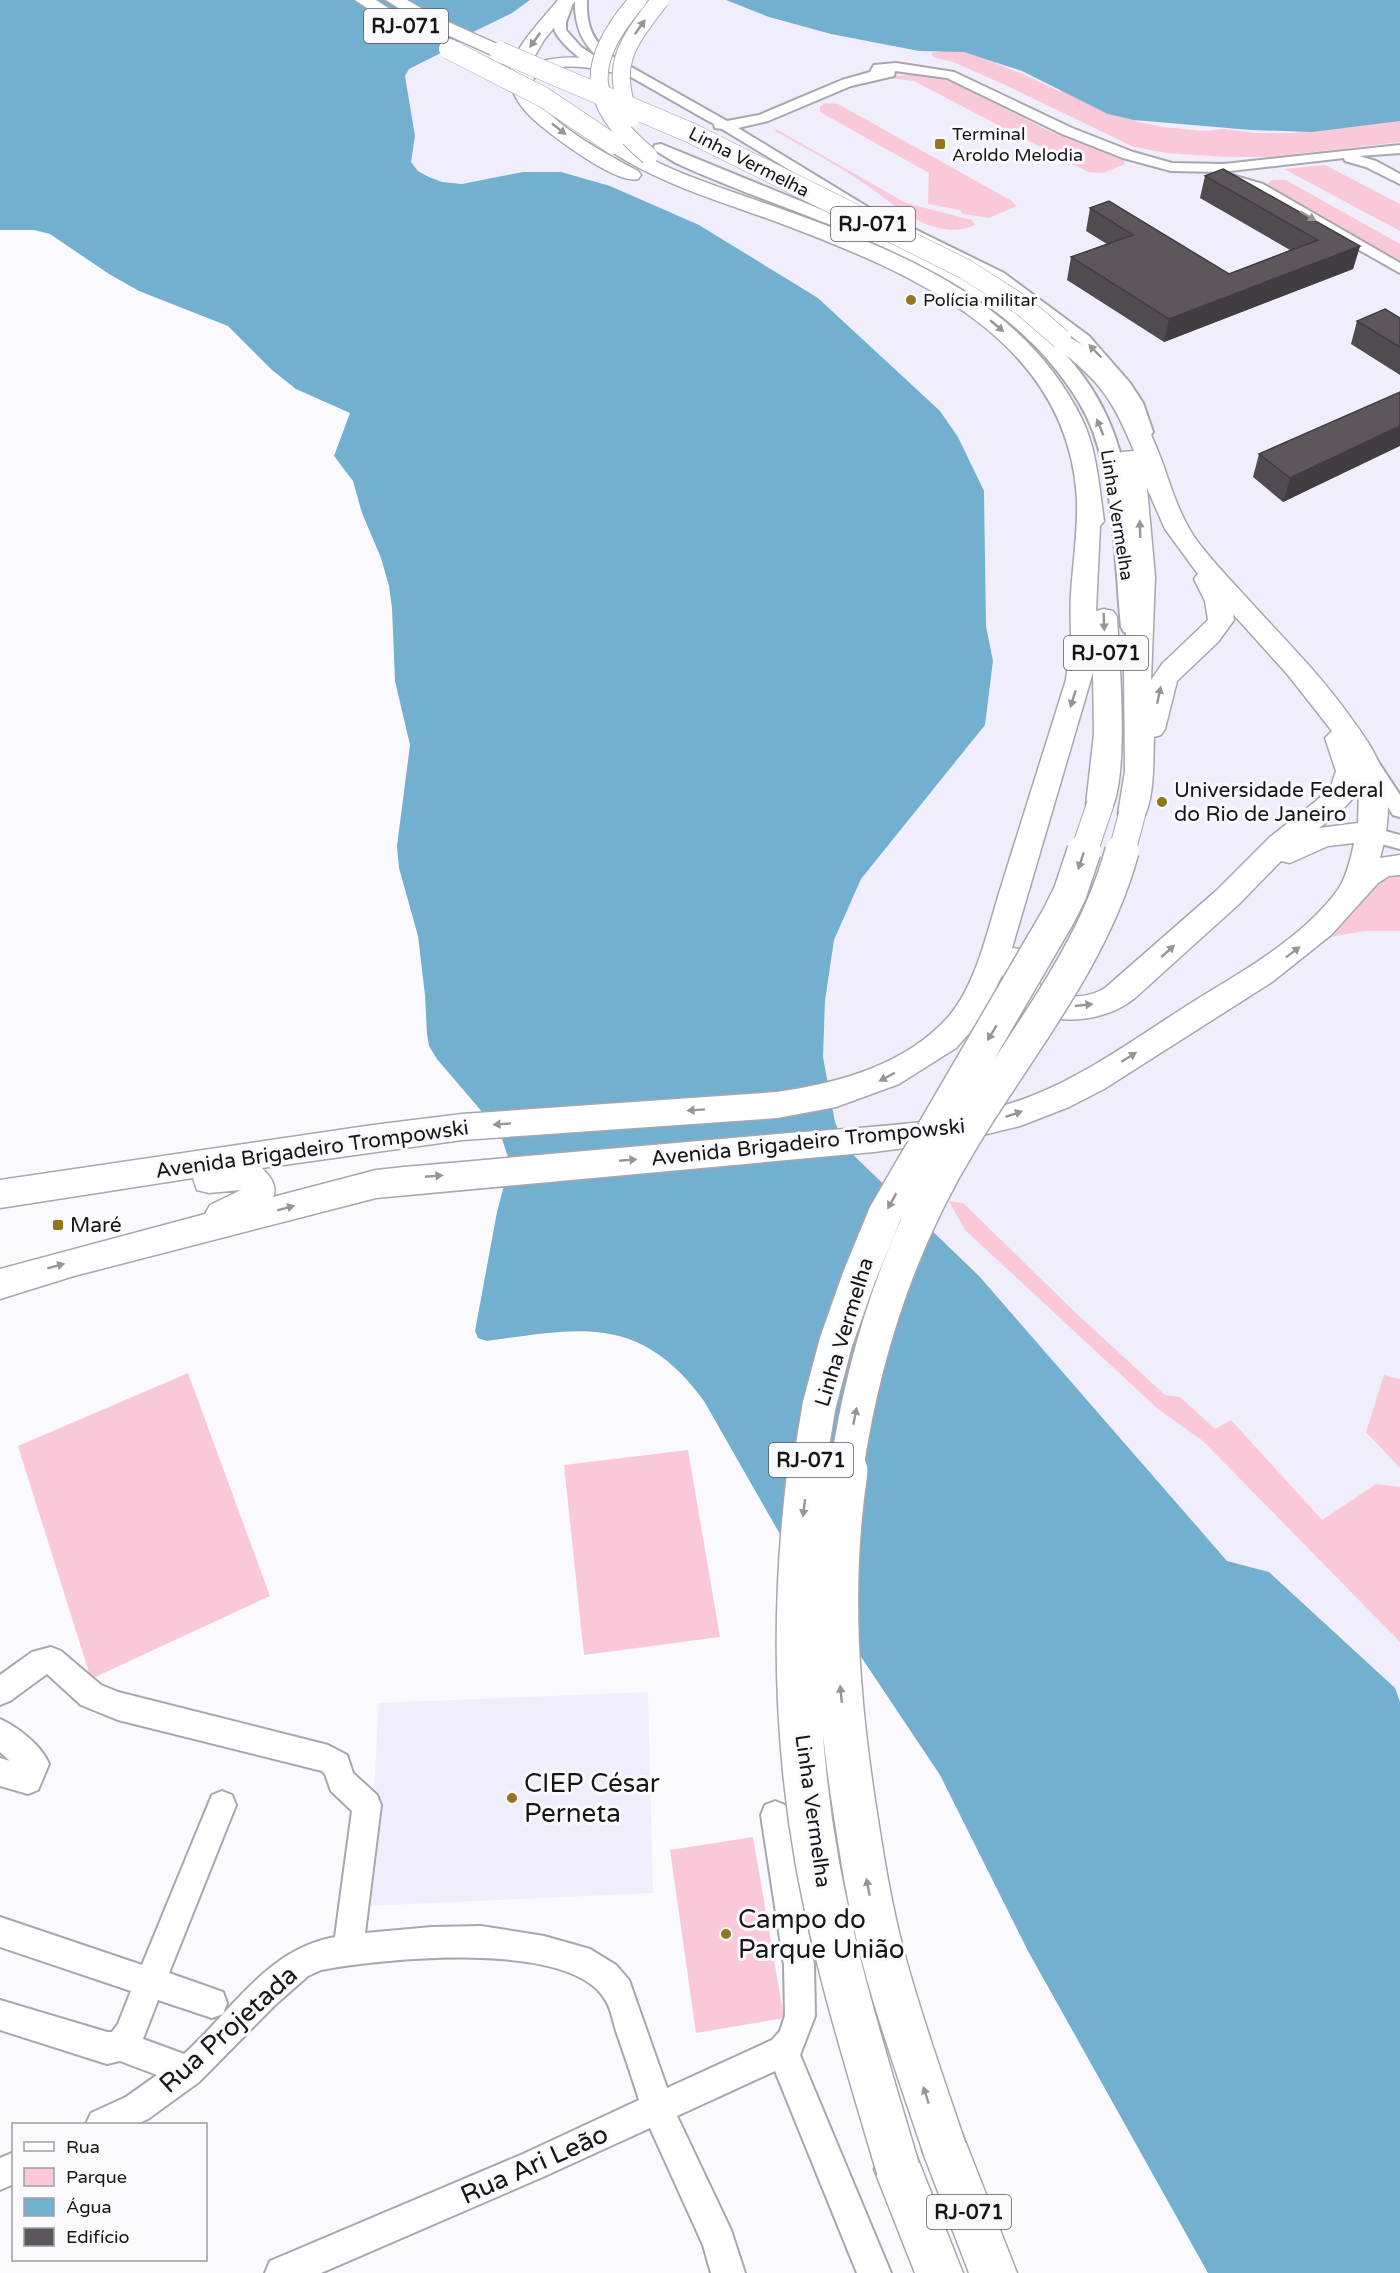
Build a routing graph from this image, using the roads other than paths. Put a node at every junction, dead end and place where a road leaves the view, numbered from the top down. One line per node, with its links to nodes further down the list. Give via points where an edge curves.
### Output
1 (364, 0): 22 (highway, Linha Vermelha / RJ-071, bridge, via 430,40 535,92 657,171)
2 (395, 0): 26 (highway, Linha Vermelha / RJ-071, bridge, via 429,20 683,129 965,269 1023,306)
3 (568, 0): 7 (street, Avenida Brigadeiro Trompowski, via 560,30 577,50); 10 (highway, one-way to 10, via 522,59)
4 (581, 0): 8 (street, Avenida Brigadeiro Trompowski, via 580,17 586,36 599,52)
5 (638, 0): 14 (main road, bridge, via 609,35 597,72 600,91 615,124 629,140)
6 (660, 0): 14 (main road, one-way to 6, bridge, via 631,119 618,81 627,46)
7 (596, 63): 8 (highway); 10 (highway, via 543,66 527,75); 11 (street, Avenida Brigadeiro Trompowski, via 700,121)
8 (623, 69): 11 (street, Avenida Brigadeiro Trompowski, via 708,115)
9 (950, 75): 11 (street, via 916,71 876,74); 11 (street, via 937,68 902,62 872,63); 16 (street, via 1049,124)
10 (520, 87): 24 (highway, one-way to 24, via 537,112 593,155 633,176 709,202)
11 (737, 121): 12 (street, Avenida Brigadeiro Trompowski); 12 (street)
12 (756, 145): 23 (street, Avenida Brigadeiro Trompowski, via 855,205)
13 (1400, 149): 15 (street)
14 (655, 152): 21 (main road); 22 (main road)
15 (1366, 153): 17 (street); 18 (street)
16 (1128, 155): 17 (street, via 1188,169 1211,169); 19 (street, via 1167,171)
17 (1328, 155): 18 (street)
18 (1349, 158): 19 (street); 20 (street, via 1371,164)
19 (1221, 176): 25 (street, one-way to 25, via 1258,187)
20 (1400, 180)
21 (758, 191): 23 (main road); 30 (main road, Linha Vermelha, one-way to 21, via 1113,472 1095,413 1068,372 1020,321 961,279 857,230)
22 (733, 199): 24 (highway, Linha Vermelha / RJ-071)
23 (897, 225): 27 (street, Avenida Brigadeiro Trompowski, one-way to 23, via 1135,403 1084,339 999,276)
24 (816, 230): 28 (highway, Linha Vermelha / RJ-071, one-way to 28, via 927,279 1004,331 1044,374 1060,398 1080,448)
25 (1400, 269)
26 (1063, 341): 27 (highway, via 1109,382 1128,413); 30 (highway, Linha Vermelha / RJ-071, one-way to 26, via 1142,577 1134,476 1118,421 1093,377)
27 (1156, 477): 29 (highway, Avenida Brigadeiro Trompowski, via 1162,500)
28 (1089, 501): 34 (highway, Linha Vermelha / RJ-071, one-way to 34, via 1103,588 1107,754); 36 (highway, Linha Vermelha, one-way to 36, via 1083,661)
29 (1186, 543): 31 (highway, Avenida Brigadeiro Trompowski); 33 (highway, one-way to 29, via 1165,678 1208,638 1221,620 1218,601)
30 (1137, 671): 33 (highway, Linha Vermelha / RJ-071)
31 (1323, 700): 32 (highway, Avenida Brigadeiro Trompowski); 41 (highway, via 1348,760 1350,771 1344,790 1280,844)
32 (1358, 746): 35 (street); 37 (highway, Avenida Brigadeiro Trompowski, via 1374,792)
33 (1139, 771): 34 (highway, Linha Vermelha / RJ-071)
34 (1116, 809): 64 (highway, Linha Vermelha / RJ-071, one-way to 64, bridge, via 1058,917 885,1214 867,1255 823,1388 801,1533 797,1667 817,1860 855,2025 898,2169); 65 (highway, Linha Vermelha / RJ-071, one-way to 34, bridge, via 945,2150 898,2011 876,1930 848,1770 835,1602 838,1539 850,1441 870,1353 900,1265 952,1155 1090,936 1124,850)
35 (1400, 810)
36 (1034, 832): 41 (highway, one-way to 41, via 1029,906 1014,968 1024,990 1044,1002 1088,1006 1107,1001); 42 (highway, Avenida Brigadeiro Trompowski, one-way to 42, via 982,989 962,1022 936,1046 878,1081 852,1091 777,1105 462,1127)
37 (1370, 834): 38 (street); 40 (highway, Avenida Brigadeiro Trompowski); 41 (highway, via 1336,833 1307,842)
38 (1400, 842)
39 (1400, 865): 40 (highway, via 1366,874)
40 (1352, 891): 44 (highway, Avenida Brigadeiro Trompowski, one-way to 40, via 376,1184 430,1176 874,1139 930,1133 1004,1118 1079,1087 1293,953 1326,923)
41 (1228, 897)
42 (0, 1194)
43 (0, 1208): 44 (highway, via 239,1176 256,1181 259,1193 247,1204)
44 (153, 1242): 45 (highway, Avenida Brigadeiro Trompowski, one-way to 44)
45 (0, 1284)
46 (0, 1692): 52 (street, via 42,1661 51,1660 91,1695 118,1707 328,1759 337,1765 341,1781 367,1804)
47 (0, 1732): 48 (street, via 35,1764 28,1780)
48 (0, 1772)
49 (222, 1804): 53 (street)
50 (775, 1815): 57 (street, via 799,1965 800,2016 792,2040)
51 (0, 1932): 53 (street)
52 (348, 1950): 58 (street, Rua Projetada, via 320,1955 297,1965); 59 (street, Rua Projetada, via 481,1941 579,1960 606,1977 618,1991)
53 (150, 1982): 54 (street); 56 (street, via 129,2035)
54 (212, 2003)
55 (0, 2015): 56 (street, via 107,2048)
56 (120, 2046): 58 (street)
57 (783, 2051): 59 (street, Rua Ari Leão); 63 (street)
58 (188, 2071): 60 (street, Rua Projetada, via 136,2108)
59 (658, 2109): 61 (street, Rua Ari Leão); 62 (street, Rua Projetada, via 719,2241)
60 (104, 2123)
61 (282, 2273)
62 (728, 2273)
63 (874, 2273)
64 (939, 2273)
65 (993, 2273)

